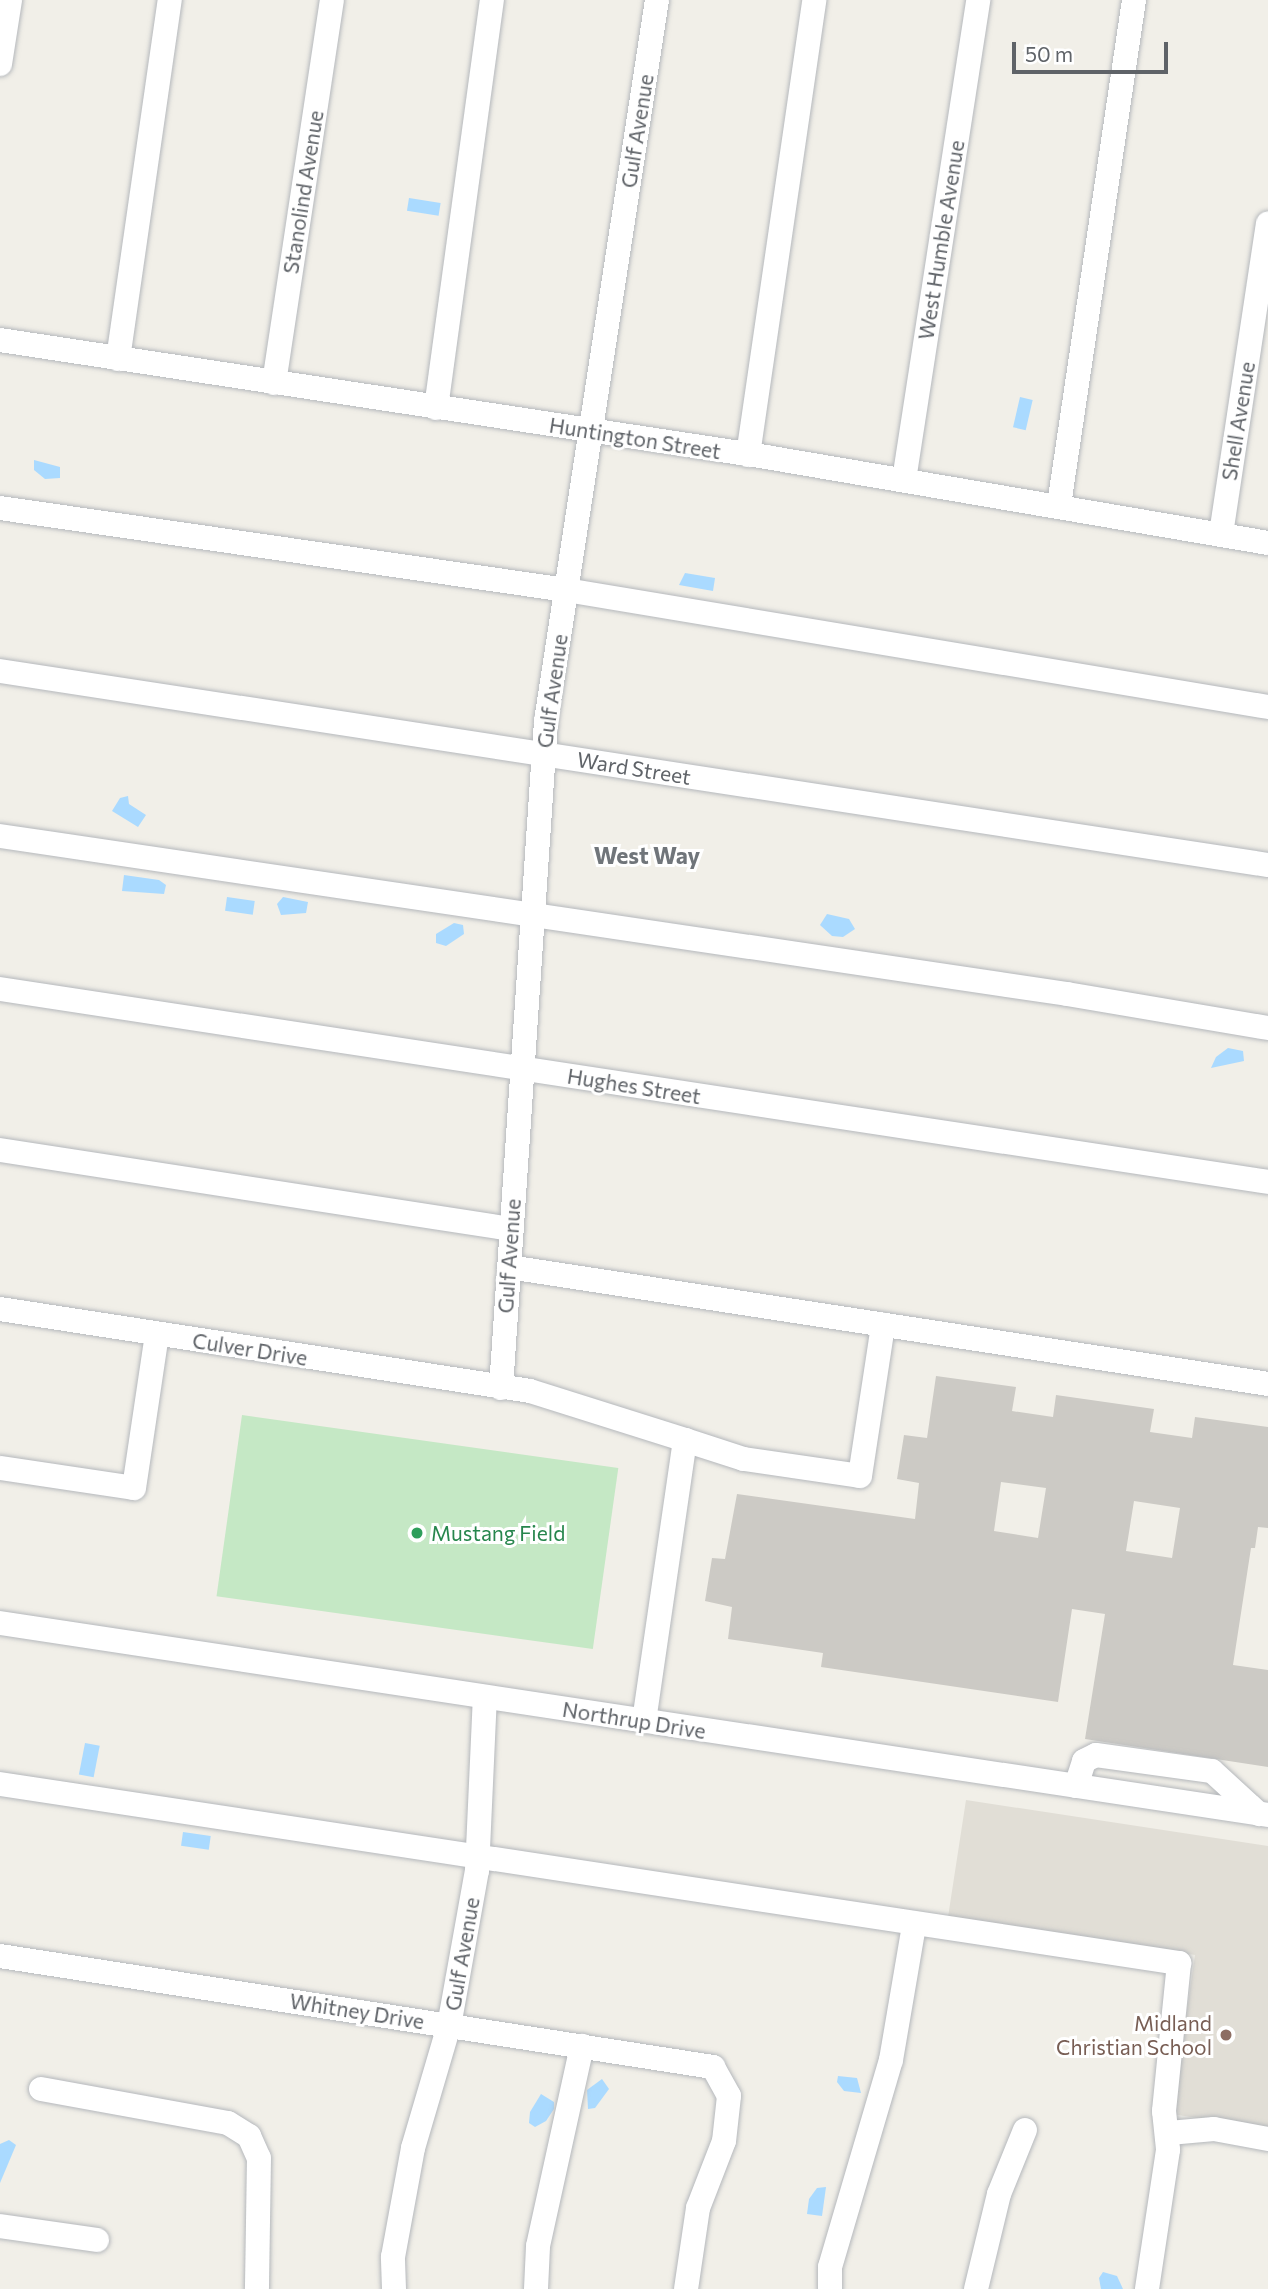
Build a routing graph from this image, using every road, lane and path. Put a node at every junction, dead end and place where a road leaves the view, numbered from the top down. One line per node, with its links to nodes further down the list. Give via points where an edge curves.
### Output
1 (10, 0): 9 (street)
2 (170, 0): 12 (street)
3 (332, 0): 13 (street, Stanolind Avenue)
4 (492, 0): 14 (street)
5 (657, 0): 15 (street, Gulf Avenue)
6 (814, 0): 16 (street)
7 (978, 0): 17 (street, West Humble Avenue)
8 (1134, 0): 18 (street)
9 (0, 64)
10 (1268, 225): 20 (street, Shell Avenue)
11 (0, 340): 12 (street, Huntington Street)
12 (118, 359): 13 (street, Huntington Street)
13 (274, 383): 14 (street, Huntington Street)
14 (436, 408): 15 (street, Huntington Street)
15 (591, 431): 16 (street, Huntington Street); 22 (street, Gulf Avenue)
16 (748, 455): 17 (street, Huntington Street)
17 (904, 480): 18 (street, Huntington Street)
18 (1059, 505): 20 (street, Huntington Street)
19 (0, 508): 22 (street)
20 (1221, 534): 21 (street, Huntington Street)
21 (1268, 543)
22 (566, 590): 24 (street); 25 (street, Gulf Avenue)
23 (0, 671): 25 (street, Ward Street)
24 (1268, 707)
25 (543, 754): 27 (street, Ward Street); 28 (street, Gulf Avenue)
26 (0, 836): 28 (street)
27 (1268, 865)
28 (531, 914): 30 (street); 31 (street, Gulf Avenue)
29 (0, 989): 31 (street, Hughes Street)
30 (1268, 1028)
31 (522, 1069): 33 (street, Hughes Street); 34 (street, Gulf Avenue)
32 (0, 1150): 34 (street)
33 (1268, 1182)
34 (511, 1229): 35 (street, Gulf Avenue)
35 (509, 1267): 37 (street); 40 (street, Gulf Avenue)
36 (0, 1309): 38 (street, Culver Drive)
37 (883, 1325): 39 (street); 41 (street, Culver Drive, via 860,1476 744,1459)
38 (157, 1334): 40 (street, Culver Drive); 42 (street, via 134,1488)
39 (1268, 1384)
40 (501, 1388): 41 (street, Culver Drive, via 530,1391)
41 (685, 1440): 45 (street)
42 (0, 1468)
43 (0, 1623): 44 (street, Northrup Drive)
44 (485, 1697): 45 (street, Northrup Drive); 49 (street, Gulf Avenue)
45 (644, 1721): 47 (street, Northrup Drive)
46 (0, 1784): 49 (street)
47 (1076, 1786): 48 (street, Northrup Drive); 48 (street, via 1084,1761 1096,1755 1212,1771)
48 (1263, 1815)
49 (478, 1854): 50 (street); 52 (street, Gulf Avenue)
50 (914, 1925): 56 (street, via 1179,1962 1164,2111); 64 (street, via 891,2060 830,2267)
51 (0, 1956): 52 (street, Whitney Drive)
52 (449, 2026): 53 (street, Whitney Drive); 61 (street, Gulf Avenue, via 413,2148 393,2257)
53 (583, 2046): 62 (street, via 538,2246); 63 (street, Whitney Drive, via 713,2067 729,2096 724,2140 698,2208)
54 (41, 2089): 60 (street, via 228,2123 249,2136 259,2158)
55 (1025, 2130): 65 (street, via 999,2194)
56 (1169, 2133): 57 (street, via 1214,2129); 66 (street)
57 (1268, 2139)
58 (0, 2226): 59 (street)
59 (97, 2240)
60 (257, 2289)
61 (394, 2289)
62 (536, 2289)
63 (686, 2289)
64 (830, 2289)
65 (976, 2289)
66 (1147, 2289)

